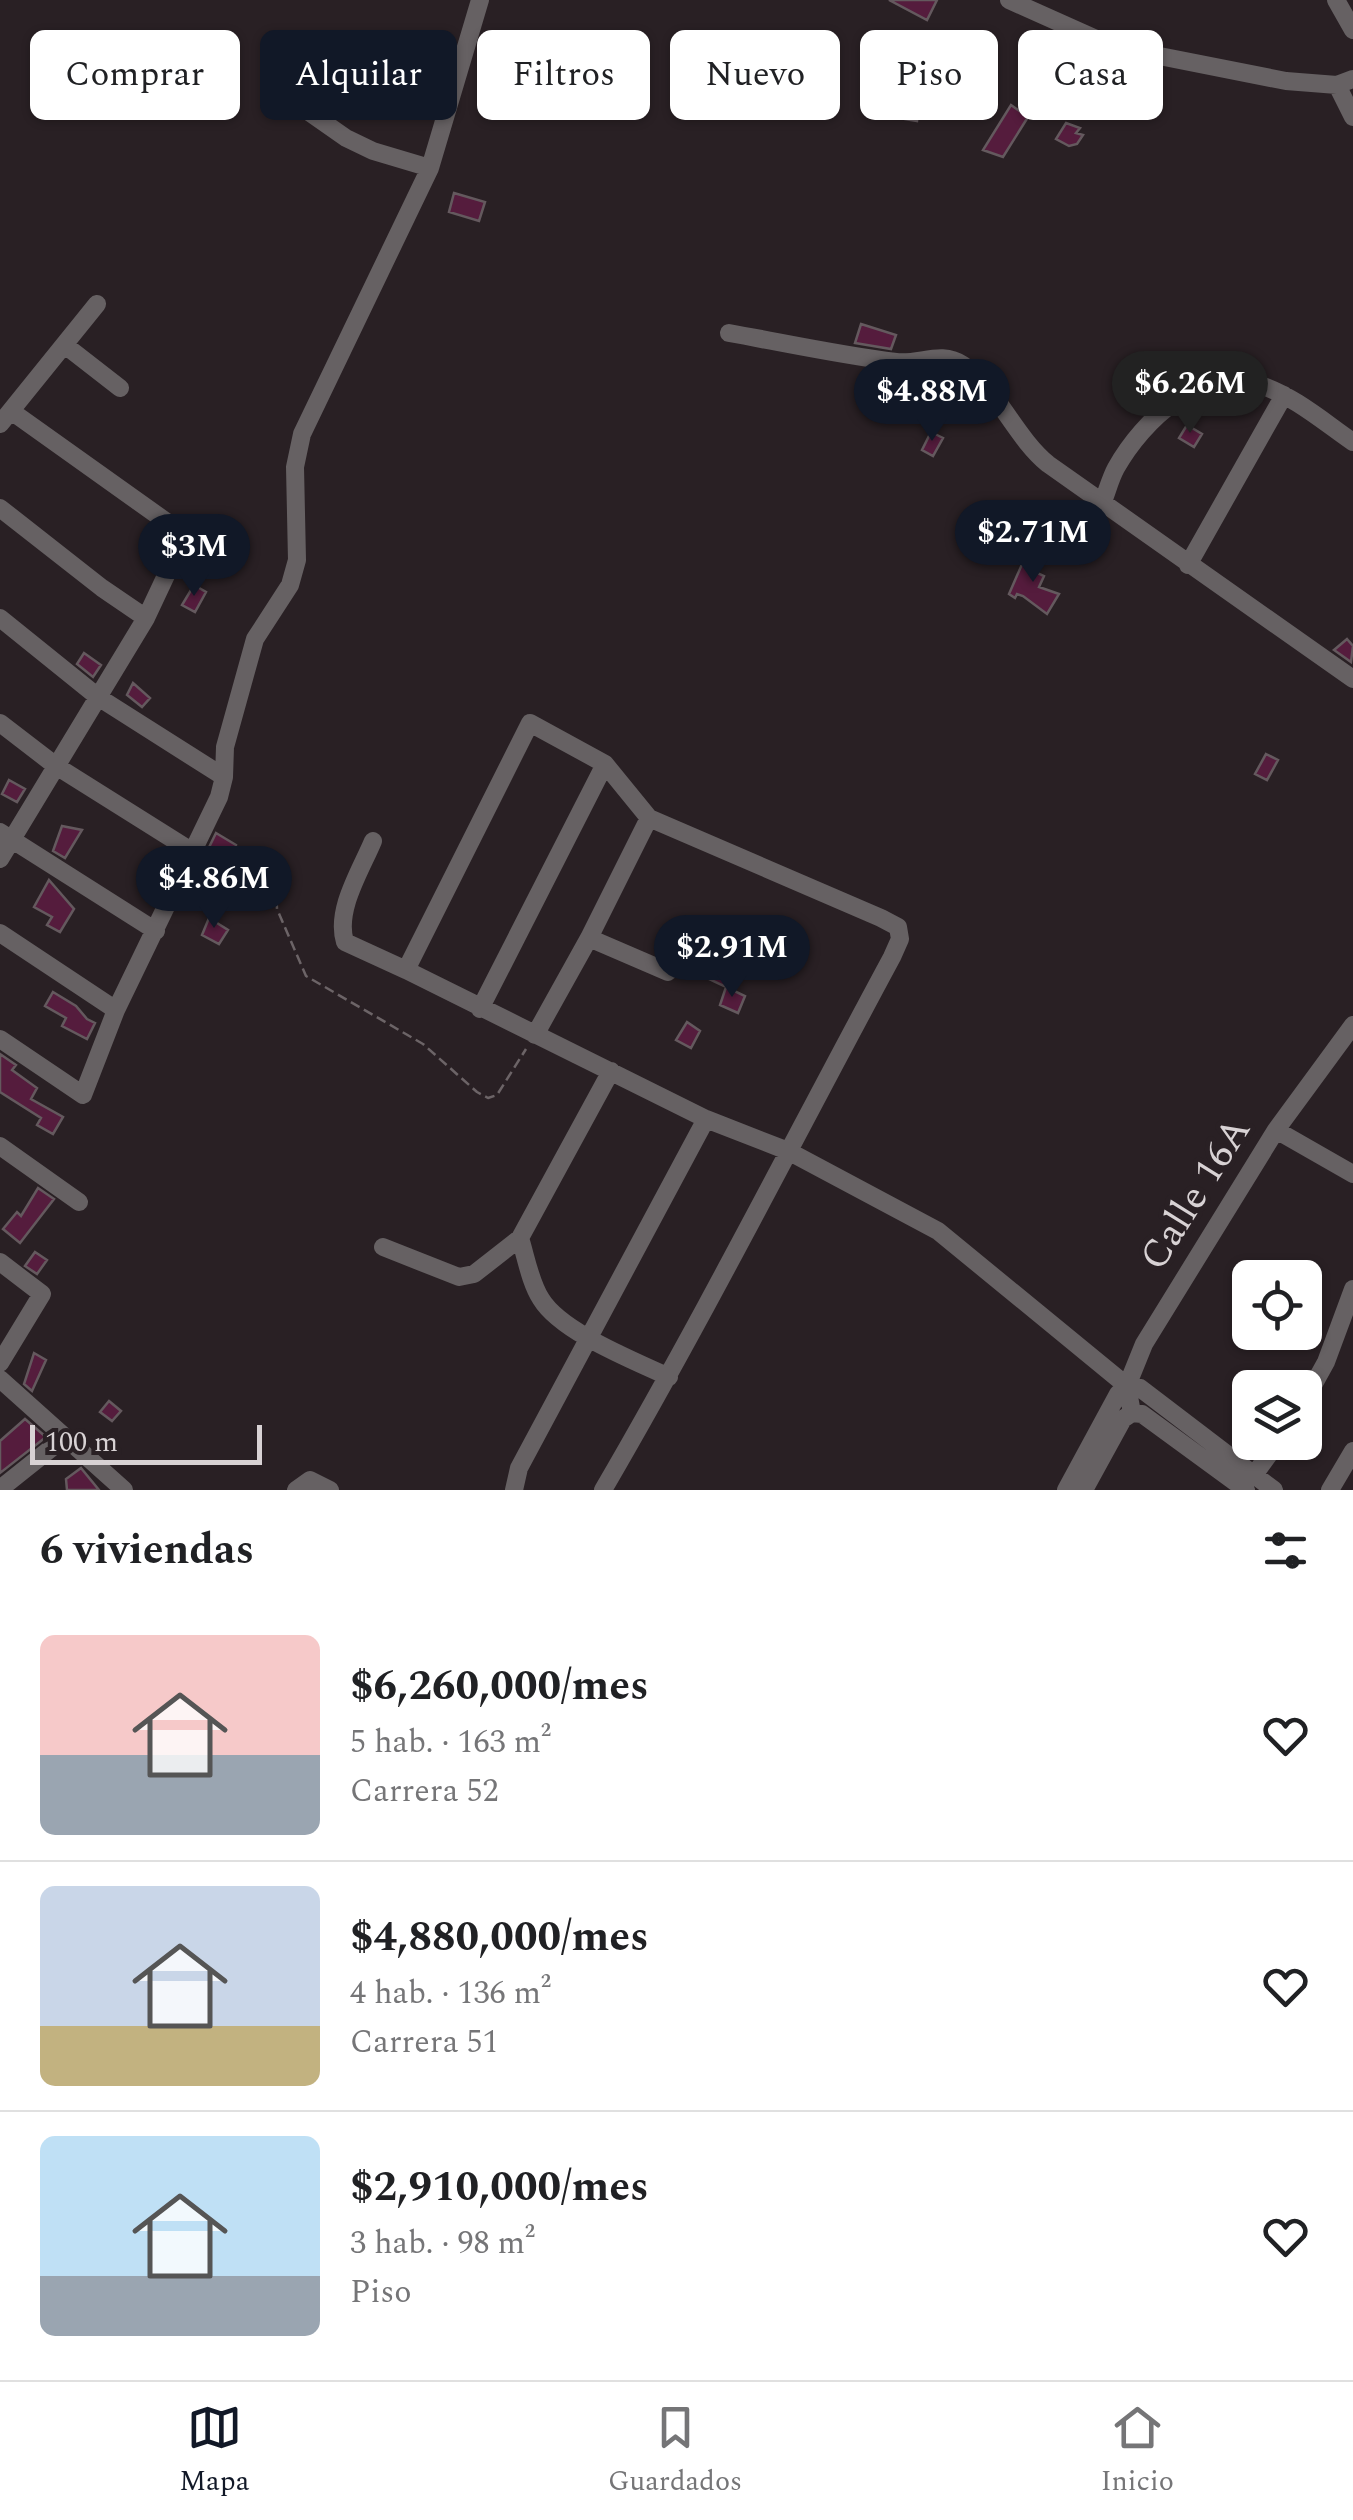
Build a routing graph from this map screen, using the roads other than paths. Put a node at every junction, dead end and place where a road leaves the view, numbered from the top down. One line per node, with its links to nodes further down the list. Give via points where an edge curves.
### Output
1 (480, 0): 8 (street)
2 (1010, 0): 5 (street, via 1114,48 1286,80)
3 (1336, 0): 4 (street)
4 (1353, 30)
5 (1345, 82): 6 (street)
6 (1353, 117)
7 (320, 120): 8 (street, via 373,151)
8 (430, 168): 26 (street, via 302,434 294,467 297,560 290,585 255,639)
9 (97, 304): 11 (street)
10 (729, 333): 16 (street, via 901,363 957,362 1034,452)
11 (66, 346): 12 (street); 14 (street)
12 (120, 388)
13 (1284, 396): 15 (street); 16 (street, via 1232,380 1185,393 1147,425 1116,468); 18 (street)
14 (5, 417): 20 (street, via 185,535)
15 (1353, 442)
16 (1102, 504): 18 (street)
17 (0, 508): 20 (street)
18 (1188, 565): 21 (street)
19 (0, 618): 22 (street)
20 (146, 618): 22 (street)
21 (1353, 679)
22 (98, 697): 25 (street); 26 (street)
23 (0, 723): 25 (street)
24 (605, 764): 27 (street); 35 (street, via 530,724); 37 (street)
25 (56, 766): 28 (street); 30 (street)
26 (224, 777): 30 (street)
27 (649, 818): 34 (street); 46 (street, via 898,927 892,957)
28 (6, 836): 31 (street); 32 (street)
29 (374, 841): 35 (street, via 341,929 346,942)
30 (192, 852): 32 (street)
31 (0, 858)
32 (156, 931): 38 (street)
33 (0, 933): 38 (street)
34 (590, 938): 36 (street); 40 (street)
35 (406, 970): 37 (street)
36 (668, 972)
37 (480, 1009): 40 (street)
38 (116, 1010): 41 (street, via 82,1095)
39 (1353, 1026): 44 (street, Calle 16A)
40 (536, 1035): 42 (street)
41 (0, 1039)
42 (612, 1071): 43 (street); 49 (street)
43 (706, 1119): 46 (street); 54 (street)
44 (1276, 1130): 47 (street); 59 (street, Calle 16A, via 1154,1328)
45 (0, 1146): 48 (street)
46 (788, 1151): 57 (street); 59 (street, via 938,1231)
47 (1353, 1174)
48 (79, 1202)
49 (520, 1238): 50 (street, via 474,1274 460,1277); 54 (street, via 540,1298)
50 (383, 1247)
51 (0, 1262): 55 (street, via 42,1294)
52 (1353, 1289): 53 (street)
53 (1346, 1321): 56 (street)
54 (588, 1338): 57 (street); 69 (street, via 519,1468)
55 (0, 1364)
56 (1322, 1370)
57 (669, 1377): 70 (street)
58 (0, 1380): 61 (street)
59 (1127, 1386): 60 (street); 64 (street, via 1140,1388); 71 (street, Calle 16A)
60 (1132, 1413): 64 (street); 72 (street)
61 (64, 1438): 66 (street); 67 (street)
62 (1353, 1451): 74 (street)
63 (1265, 1460): 64 (street)
64 (1250, 1482): 73 (street)
65 (303, 1485): 68 (street)
66 (0, 1489)
67 (124, 1490)
68 (330, 1490)
69 (514, 1490)
70 (603, 1490)
71 (1066, 1490)
72 (1084, 1490)
73 (1274, 1490)
74 (1330, 1490)

